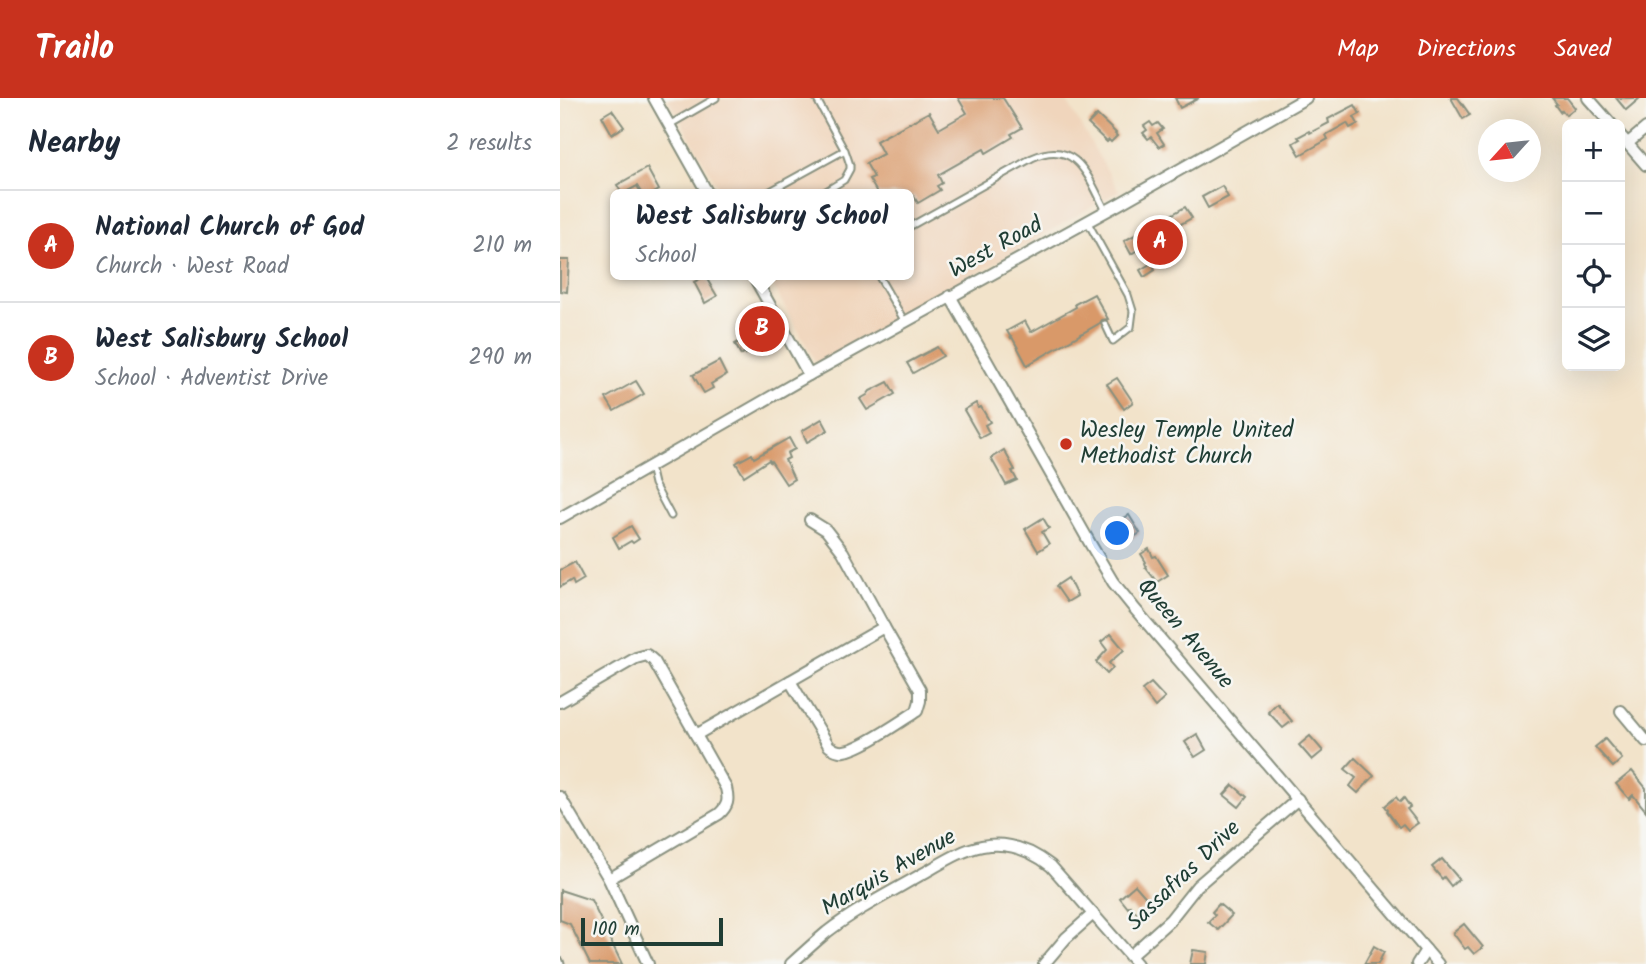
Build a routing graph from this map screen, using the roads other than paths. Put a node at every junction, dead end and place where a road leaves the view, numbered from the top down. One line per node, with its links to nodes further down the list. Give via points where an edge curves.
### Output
1 (653, 98): 7 (street)
2 (716, 98): 7 (lane)
3 (816, 98): 11 (lane)
4 (1306, 98): 16 (street, West Road)
5 (1588, 98): 6 (street)
6 (1607, 119)
7 (668, 125): 13 (street)
8 (1646, 128): 9 (street)
9 (1625, 138)
10 (1625, 141): 12 (street)
11 (845, 150): 14 (lane); 15 (lane, via 850,165 847,175)
12 (1646, 165)
13 (705, 189)
14 (774, 189)
15 (830, 189)
16 (1106, 211): 17 (street, West Road); 18 (lane, via 1077,161 1052,152 1032,158)
17 (1087, 221): 21 (street, West Road); 23 (lane, via 1133,311 1131,327 1113,341)
18 (914, 224)
19 (756, 280): 24 (street)
20 (881, 280): 22 (lane)
21 (950, 296): 22 (street, West Road); 36 (street, Queen Avenue, via 1114,582)
22 (905, 322): 24 (street, West Road)
23 (1105, 324)
24 (809, 375): 25 (street, West Road)
25 (650, 467): 26 (lane); 27 (street, West Road)
26 (671, 516)
27 (560, 517)
28 (810, 520): 29 (street, via 826,530 843,552)
29 (884, 627): 30 (street); 30 (street, via 920,690 920,701 917,711 856,747 836,751 829,746)
30 (790, 681): 33 (street)
31 (560, 702): 33 (street, via 647,655)
32 (1621, 711): 34 (street)
33 (696, 734): 37 (street, via 726,788 726,807)
34 (1646, 741)
35 (560, 797): 37 (street)
36 (1298, 799): 39 (street, Queen Avenue); 40 (street, Sassafras Drive, via 1197,886)
37 (609, 879): 41 (street)
38 (1093, 914): 40 (street, Marquis Avenue); 42 (street, Marquis Avenue, via 1059,874 1034,854 1004,845 983,846 953,856 871,903); 43 (street)
39 (1426, 950): 44 (street); 45 (street, Queen Avenue)
40 (1133, 960)
41 (648, 964)
42 (791, 964)
43 (1044, 964)
44 (1418, 964)
45 (1438, 964)

